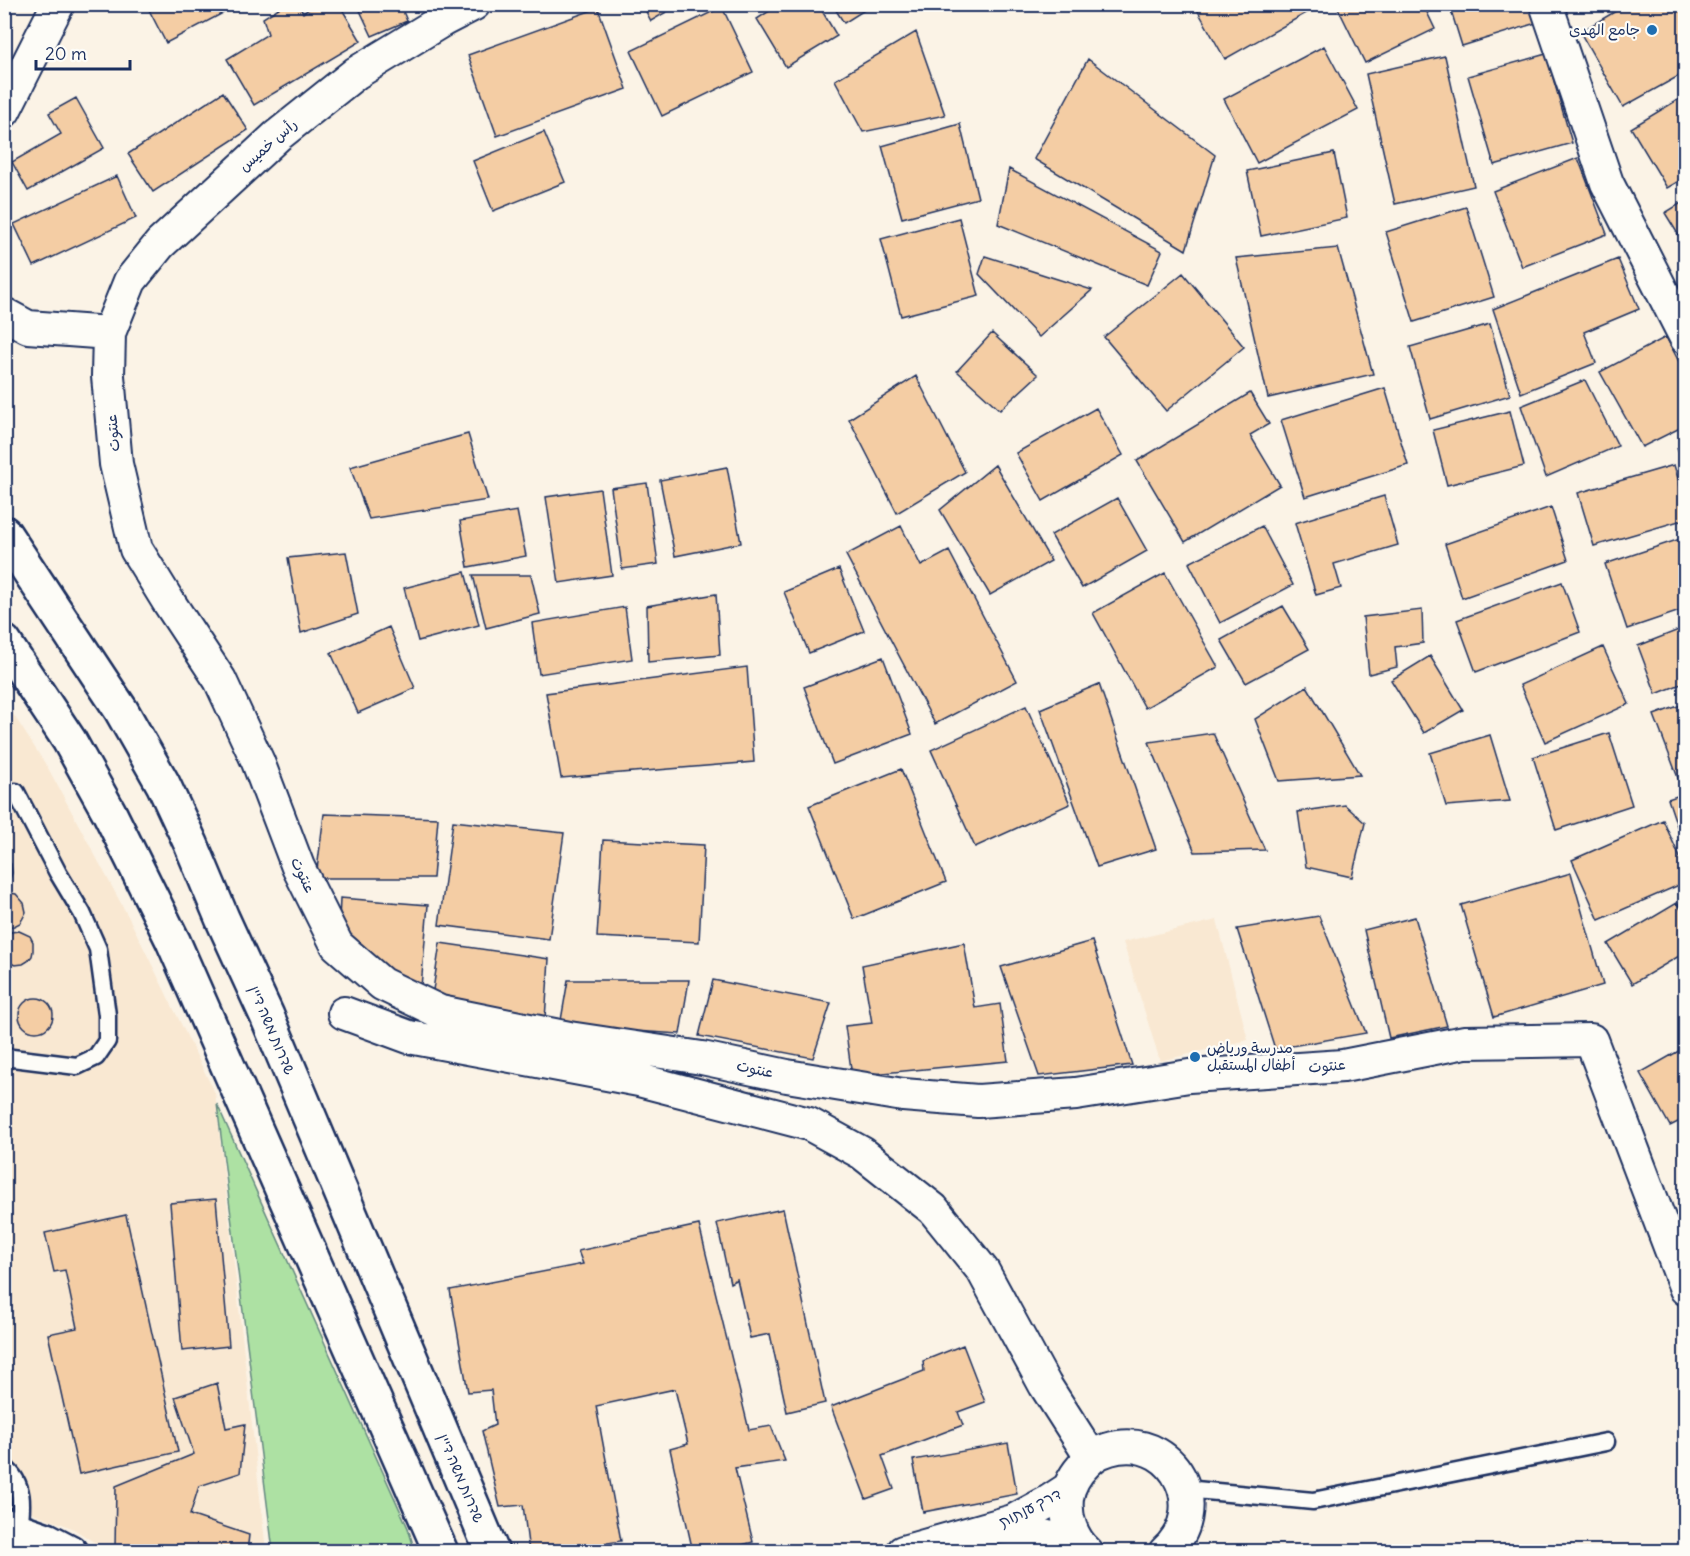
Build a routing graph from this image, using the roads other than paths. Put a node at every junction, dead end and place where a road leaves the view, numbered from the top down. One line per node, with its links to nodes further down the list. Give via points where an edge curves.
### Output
1 (58, 4): 4 (street)
2 (474, 4): 6 (street, رأس خميس, via 356,73 277,136 160,244 130,281)
3 (1546, 4): 7 (street, via 1607,183)
4 (4, 111)
5 (4, 314): 6 (street, via 28,327)
6 (109, 333): 13 (street, عنتوت, via 108,376 116,464 136,549 220,680 258,762 298,867 337,945 382,984 441,1012 569,1038 903,1095 978,1101 1076,1094 1189,1076 1343,1066 1465,1042 1591,1040)
7 (1686, 338)
8 (4, 533): 25 (street, שדרות משה דיין, via 121,710 187,834)
9 (10, 660): 24 (street, via 69,740 173,941)
10 (16, 792): 12 (lane, via 98,949 107,1041 96,1057 77,1066)
11 (344, 1013): 15 (street, via 409,1037 639,1080 809,1124 862,1153 933,1209 983,1271 1045,1385)
12 (4, 1057)
13 (1686, 1289)
14 (1606, 1442): 18 (lane, via 1313,1501)
15 (1090, 1457): 17 (street); 18 (street, via 1127,1446 1146,1449 1177,1472)
16 (4, 1467): 19 (lane, via 11,1472 22,1504)
17 (1068, 1489): 20 (street, דרך ענתות, via 1028,1513); 22 (street, via 1070,1528)
18 (1185, 1489): 21 (street, via 1187,1508)
19 (12, 1527): 23 (street)
20 (992, 1528): 22 (street, דרך ענתות, via 1051,1536); 26 (street, דרך ענתות)
21 (1177, 1543)
22 (1084, 1549)
23 (70, 1551)
24 (441, 1551)
25 (492, 1551)
26 (903, 1551)

